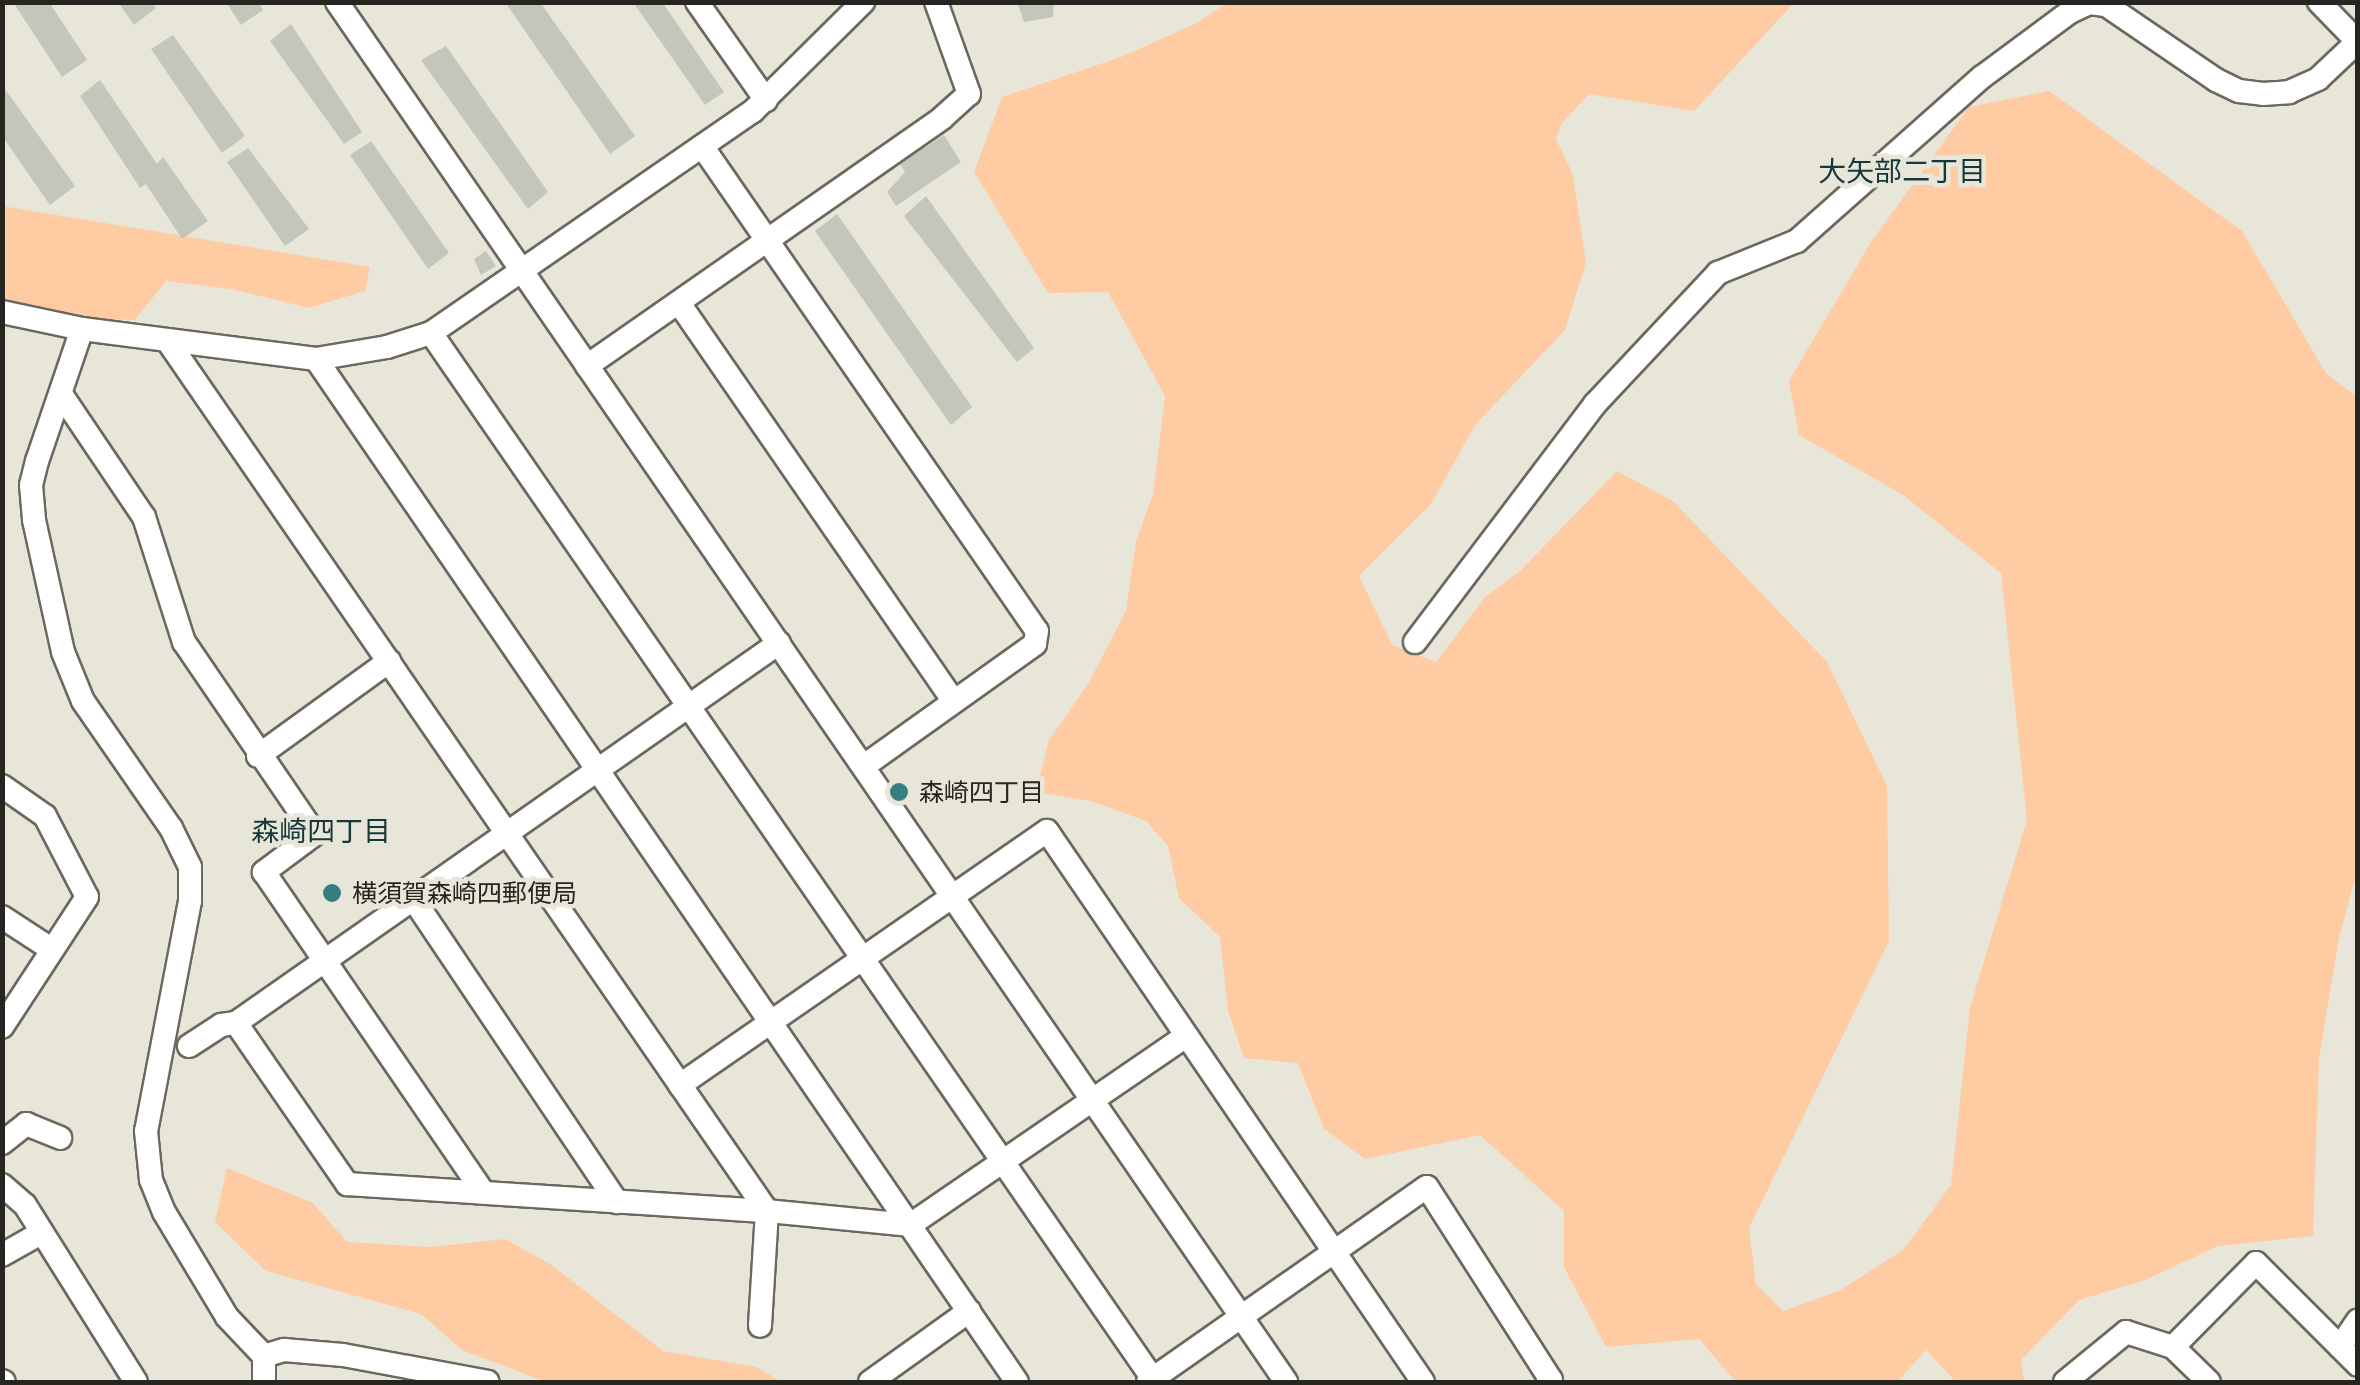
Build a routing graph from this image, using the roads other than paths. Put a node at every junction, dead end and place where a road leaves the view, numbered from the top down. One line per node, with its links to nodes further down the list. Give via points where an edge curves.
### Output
1 (697, 2): 9 (street)
2 (829, 2): 7 (street)
3 (863, 2): 7 (street)
4 (936, 2): 11 (street, via 969,94)
5 (2320, 2): 8 (street)
6 (348, 6): 12 (street)
7 (843, 23): 9 (street)
8 (2356, 43): 21 (street, via 2318,80 2263,94 2216,80 2106,5 2089,3 2070,12 1982,77 1797,241 1718,273 1595,404)
9 (766, 100): 10 (street)
10 (702, 146): 11 (street); 12 (street)
11 (769, 240): 13 (street); 24 (street, via 1037,631 1035,644)
12 (523, 272): 16 (street); 19 (street)
13 (679, 302): 19 (street); 24 (street)
14 (2, 312): 15 (street)
15 (82, 328): 17 (street); 20 (street)
16 (431, 333): 18 (street); 25 (street)
17 (167, 340): 18 (street); 23 (street)
18 (316, 359): 28 (street)
19 (588, 366): 22 (street)
20 (60, 394): 26 (street, via 144,517 184,642); 61 (street, via 32,485 63,652 83,702 172,828 190,867 190,901 146,1132 151,1180 228,1316)
21 (1416, 642)
22 (779, 643): 25 (street); 27 (street)
23 (389, 662): 26 (street); 30 (street)
24 (954, 700): 27 (street)
25 (688, 706): 28 (street); 35 (street)
26 (258, 756): 36 (street, via 315,834 264,872)
27 (864, 766): 31 (street)
28 (596, 769): 30 (street); 37 (street)
29 (2, 786): 34 (street, via 45,816 87,897)
30 (506, 832): 32 (street); 42 (street)
31 (952, 896): 35 (street); 40 (street, via 1046,830); 43 (street)
32 (414, 900): 36 (street); 49 (street)
33 (2, 917): 34 (street)
34 (51, 948): 39 (street)
35 (862, 958): 37 (street); 46 (street)
36 (327, 960): 38 (street); 48 (street)
37 (770, 1022): 42 (street); 51 (street)
38 (236, 1023): 41 (street, via 222,1024); 48 (street, via 347,1184)
39 (2, 1028)
40 (1185, 1037): 43 (street); 53 (street)
41 (189, 1046)
42 (680, 1086): 50 (street)
43 (1092, 1100): 46 (street); 56 (street)
44 (60, 1138): 45 (street, via 26,1124)
45 (2, 1143)
46 (1002, 1162): 51 (street); 63 (street)
47 (2, 1185): 52 (street, via 26,1204)
48 (484, 1192): 49 (street)
49 (617, 1202): 50 (street)
50 (767, 1210): 51 (street); 58 (street)
51 (910, 1225): 55 (street)
52 (41, 1232): 54 (street); 64 (street)
53 (1333, 1253): 56 (street); 70 (street); 71 (street, via 1427,1187)
54 (2, 1255)
55 (969, 1312): 67 (street); 68 (street)
56 (1241, 1318): 63 (street); 69 (street)
57 (2358, 1320): 60 (street)
58 (760, 1326)
59 (2173, 1347): 60 (street, via 2256,1263); 72 (street, via 2126,1332); 73 (street)
60 (2340, 1347): 62 (street)
61 (264, 1356): 65 (street); 66 (street, via 284,1350 343,1355)
62 (2358, 1366)
63 (1152, 1381)
64 (136, 1382)
65 (264, 1382)
66 (488, 1382)
67 (870, 1382)
68 (1017, 1382)
69 (1286, 1382)
70 (1422, 1382)
71 (1547, 1382)
72 (2064, 1382)
73 (2209, 1382)

